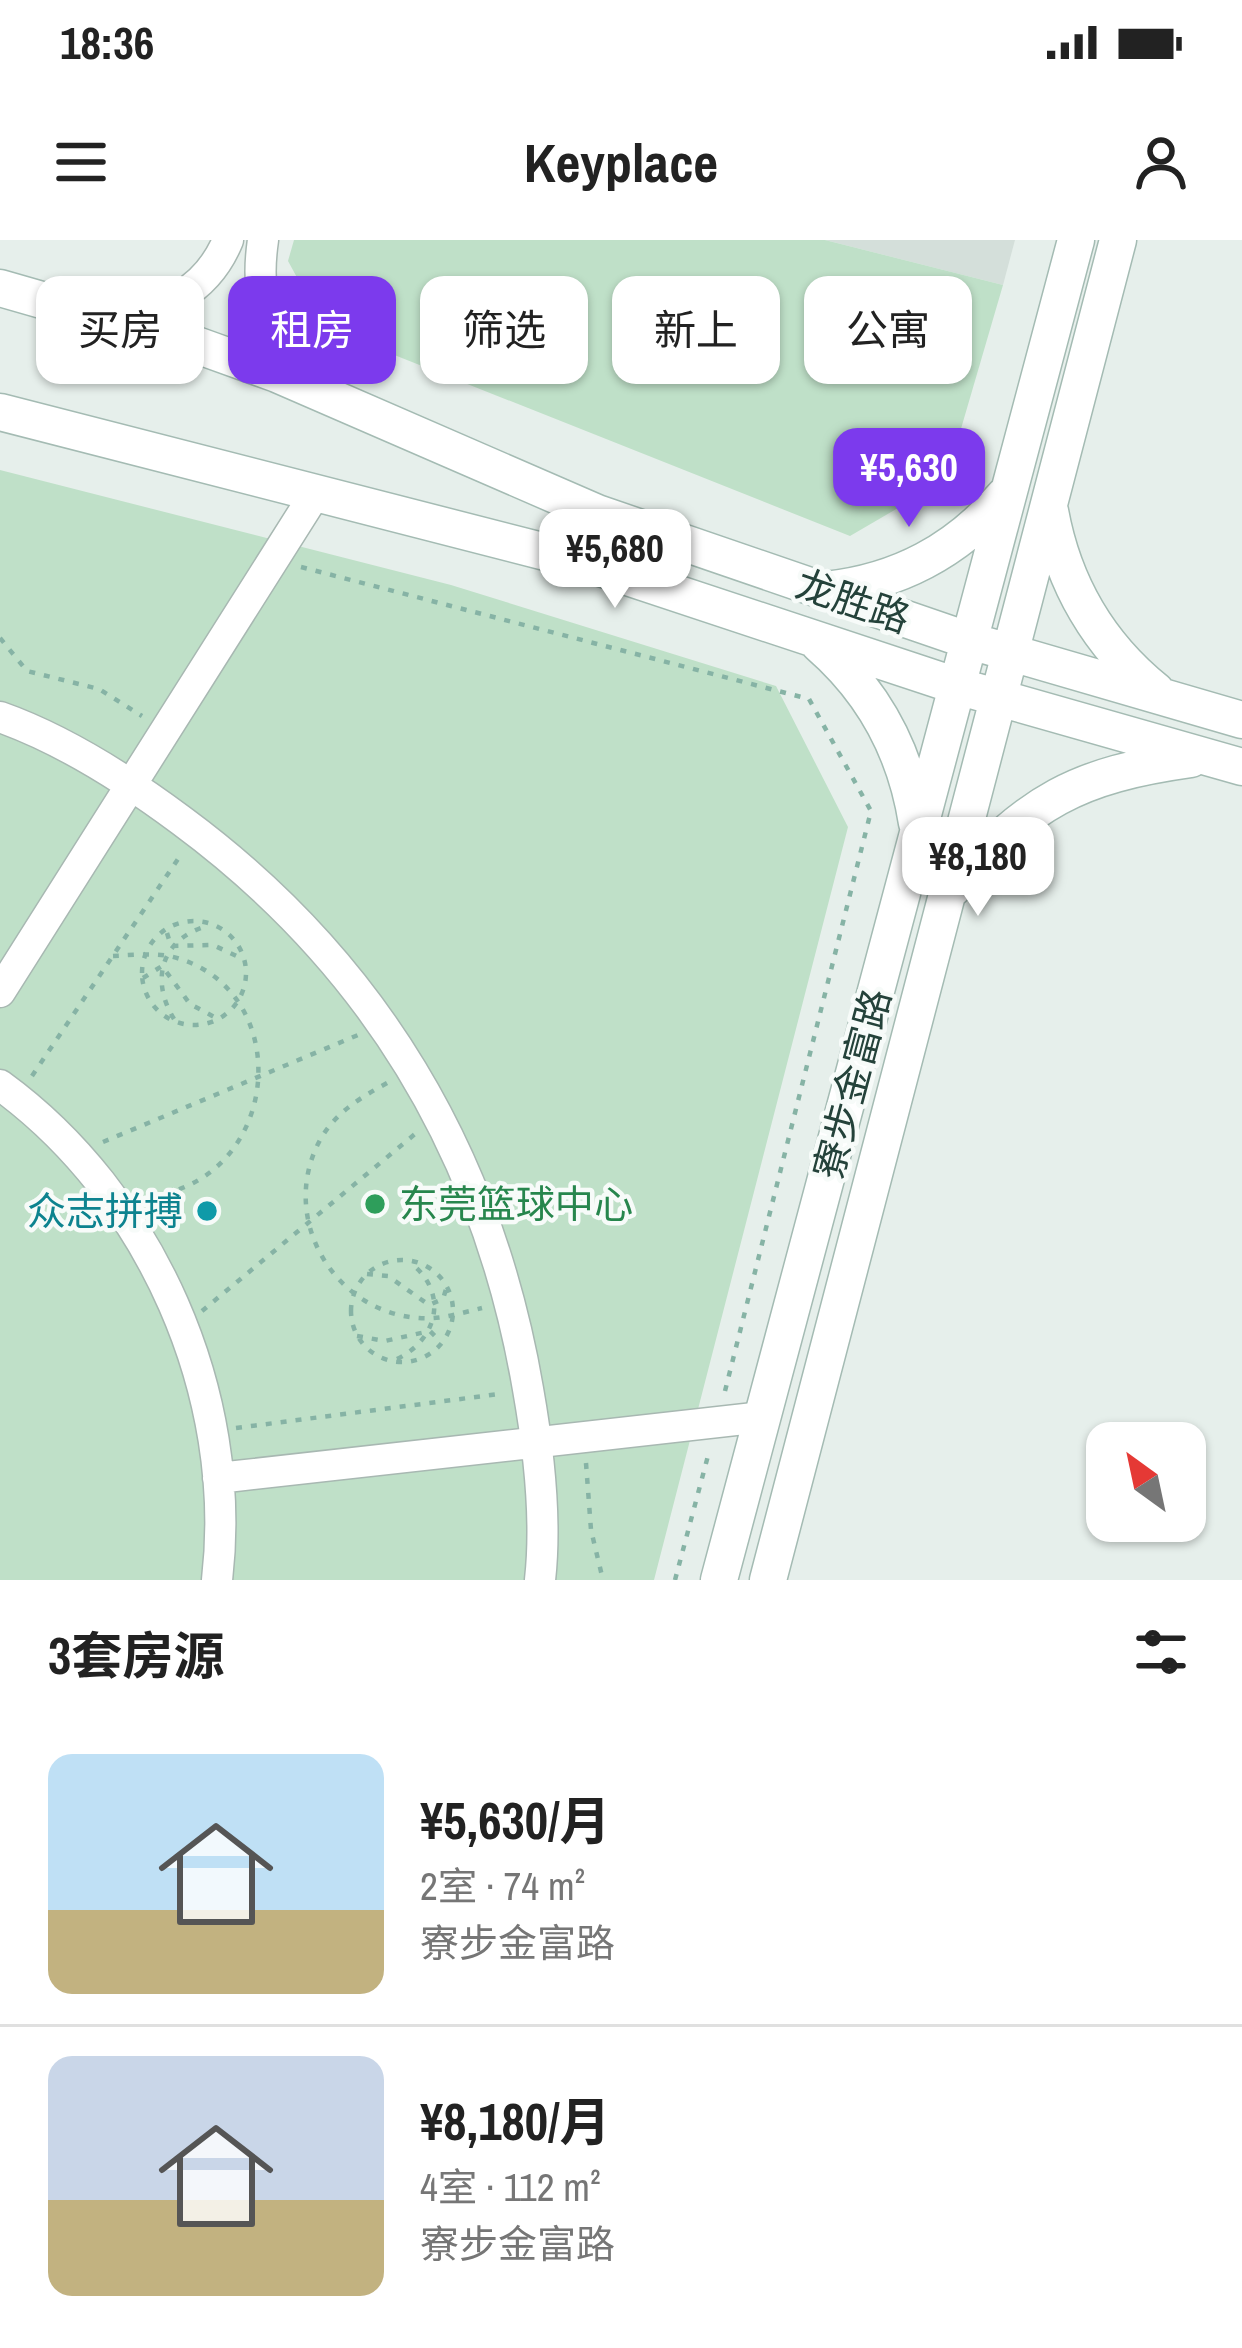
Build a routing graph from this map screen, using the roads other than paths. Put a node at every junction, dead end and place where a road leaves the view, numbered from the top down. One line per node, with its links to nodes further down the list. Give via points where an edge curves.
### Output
1 (228, 240): 5 (street)
2 (263, 240): 9 (street, via 262,306 295,357)
3 (1076, 240): 11 (main road, 寮步金富路)
4 (1118, 240): 13 (main road, 寮步金富路)
5 (204, 281)
6 (0, 288): 7 (main road, 龙胜路)
7 (36, 298)
8 (204, 351): 9 (main road, 龙胜路)
9 (341, 400): 14 (main road, 龙胜路, via 597,513)
10 (0, 412): 12 (main road, 龙胜路)
11 (1007, 493): 14 (main road, via 926,562); 16 (main road, 寮步金富路)
12 (315, 494): 15 (main road, 龙胜路, via 573,559); 24 (street)
13 (1048, 505): 17 (main road, 寮步金富路); 19 (main road, via 1087,613 1121,659)
14 (823, 591): 16 (main road, 龙胜路)
15 (812, 638): 18 (main road, 龙胜路); 25 (main road, via 886,724)
16 (967, 640): 17 (main road, 龙胜路); 18 (main road, 寮步金富路)
17 (1010, 652): 19 (main road, 龙胜路); 20 (main road, 寮步金富路)
18 (957, 686): 20 (main road, 龙胜路); 25 (main road, 寮步金富路)
19 (1164, 697): 22 (main road, 龙胜路)
20 (998, 698): 23 (main road, 龙胜路); 26 (main road, 寮步金富路)
21 (0, 717): 24 (street)
22 (1242, 720)
23 (1225, 762): 26 (main road, via 1129,767 1056,793 1013,822)
24 (132, 784): 27 (street); 30 (street, via 238,862 331,955 413,1069 470,1177 513,1301)
25 (919, 834): 29 (main road, 寮步金富路)
26 (947, 895): 35 (main road, 寮步金富路)
27 (0, 992)
28 (9, 1091): 31 (street, via 75,1154 136,1232 183,1327)
29 (763, 1418): 30 (street); 34 (main road, 寮步金富路)
30 (538, 1444): 31 (street); 33 (street)
31 (218, 1478): 32 (street)
32 (217, 1580)
33 (539, 1580)
34 (719, 1580)
35 (768, 1580)

